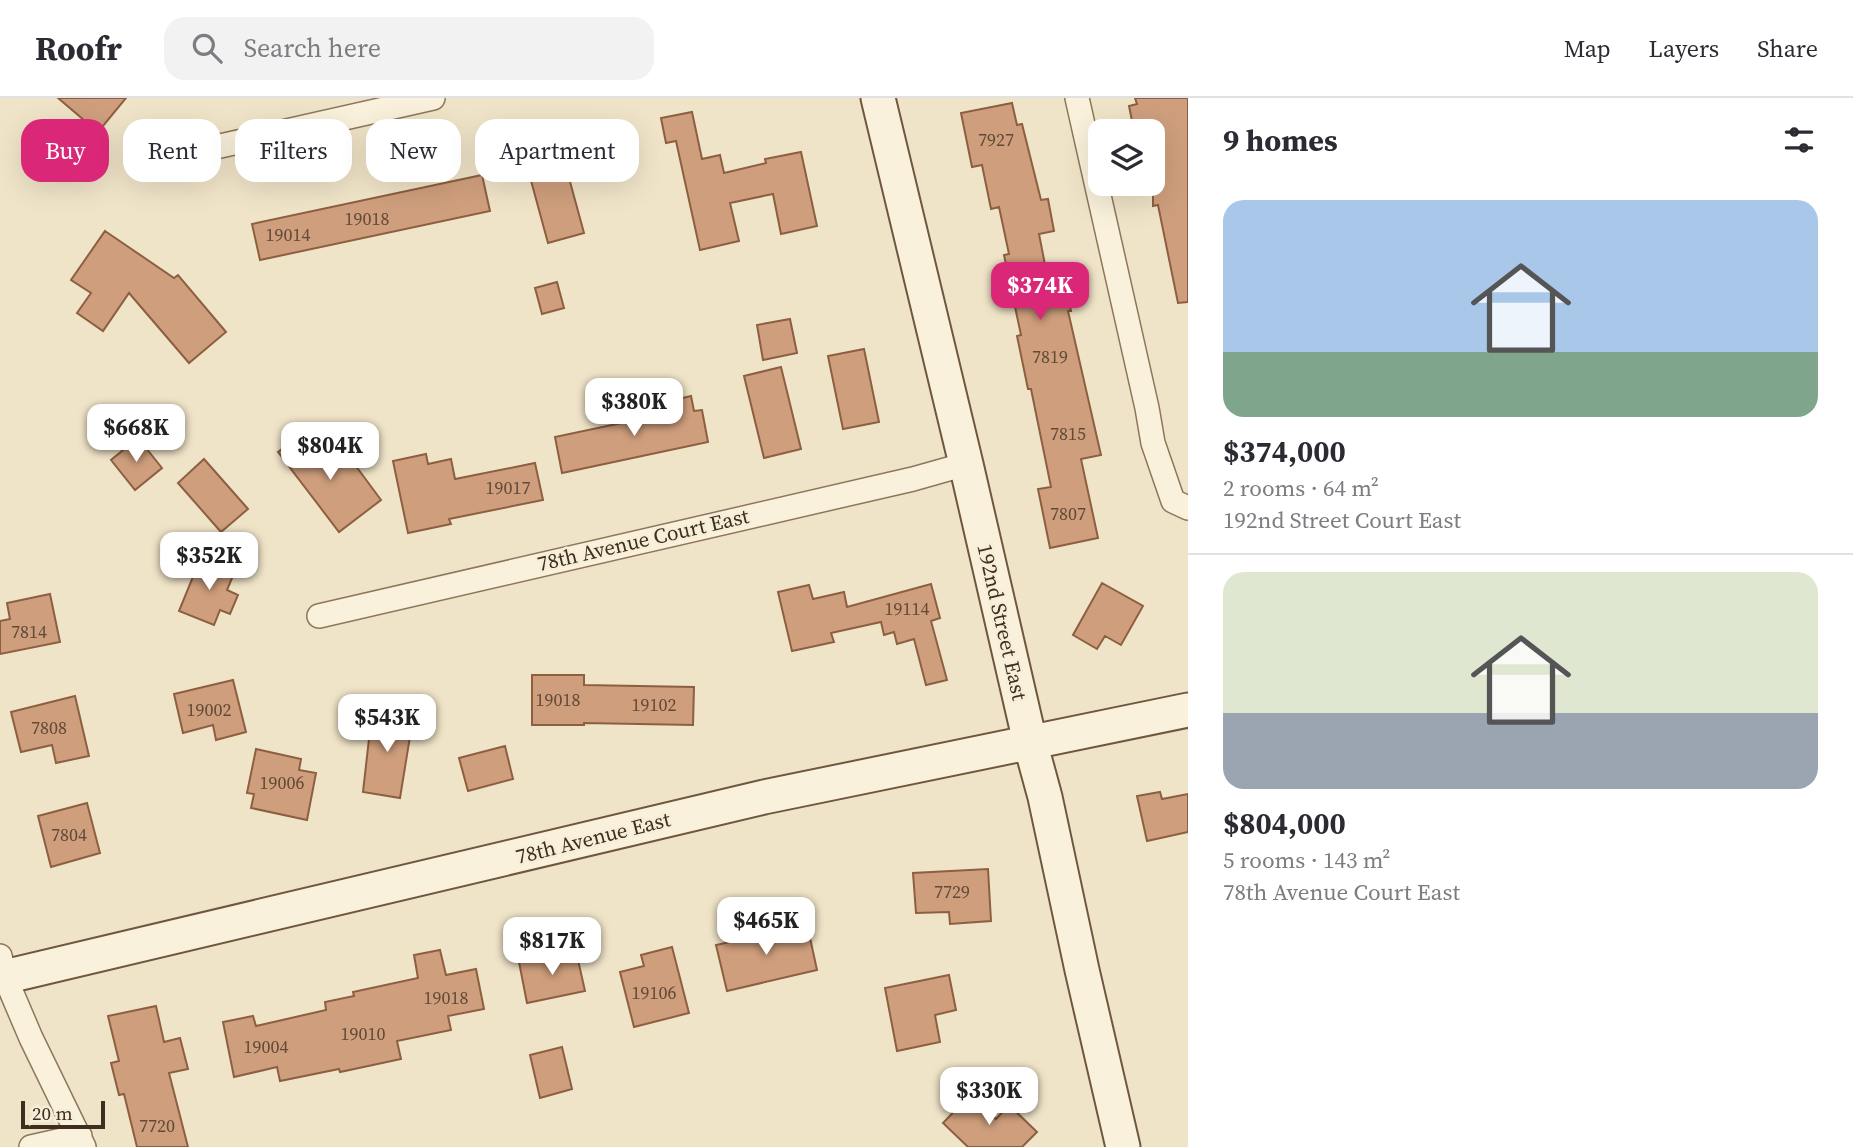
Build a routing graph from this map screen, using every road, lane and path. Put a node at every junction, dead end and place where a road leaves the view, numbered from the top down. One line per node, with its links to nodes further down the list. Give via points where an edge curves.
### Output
1 (433, 98): 4 (street)
2 (878, 98): 5 (street, 192nd Street East)
3 (1077, 98): 6 (street, via 1153,443)
4 (221, 146)
5 (966, 464): 7 (street, 78th Avenue Court East); 9 (street, 192nd Street East)
6 (1180, 505)
7 (318, 616)
8 (1188, 710): 9 (street, 78th Avenue East)
9 (1030, 742): 10 (street, 78th Avenue East, via 764,797); 13 (street, 192nd Street East)
10 (2, 970): 11 (street)
11 (82, 1141): 12 (street)
12 (30, 1147)
13 (1124, 1147)

